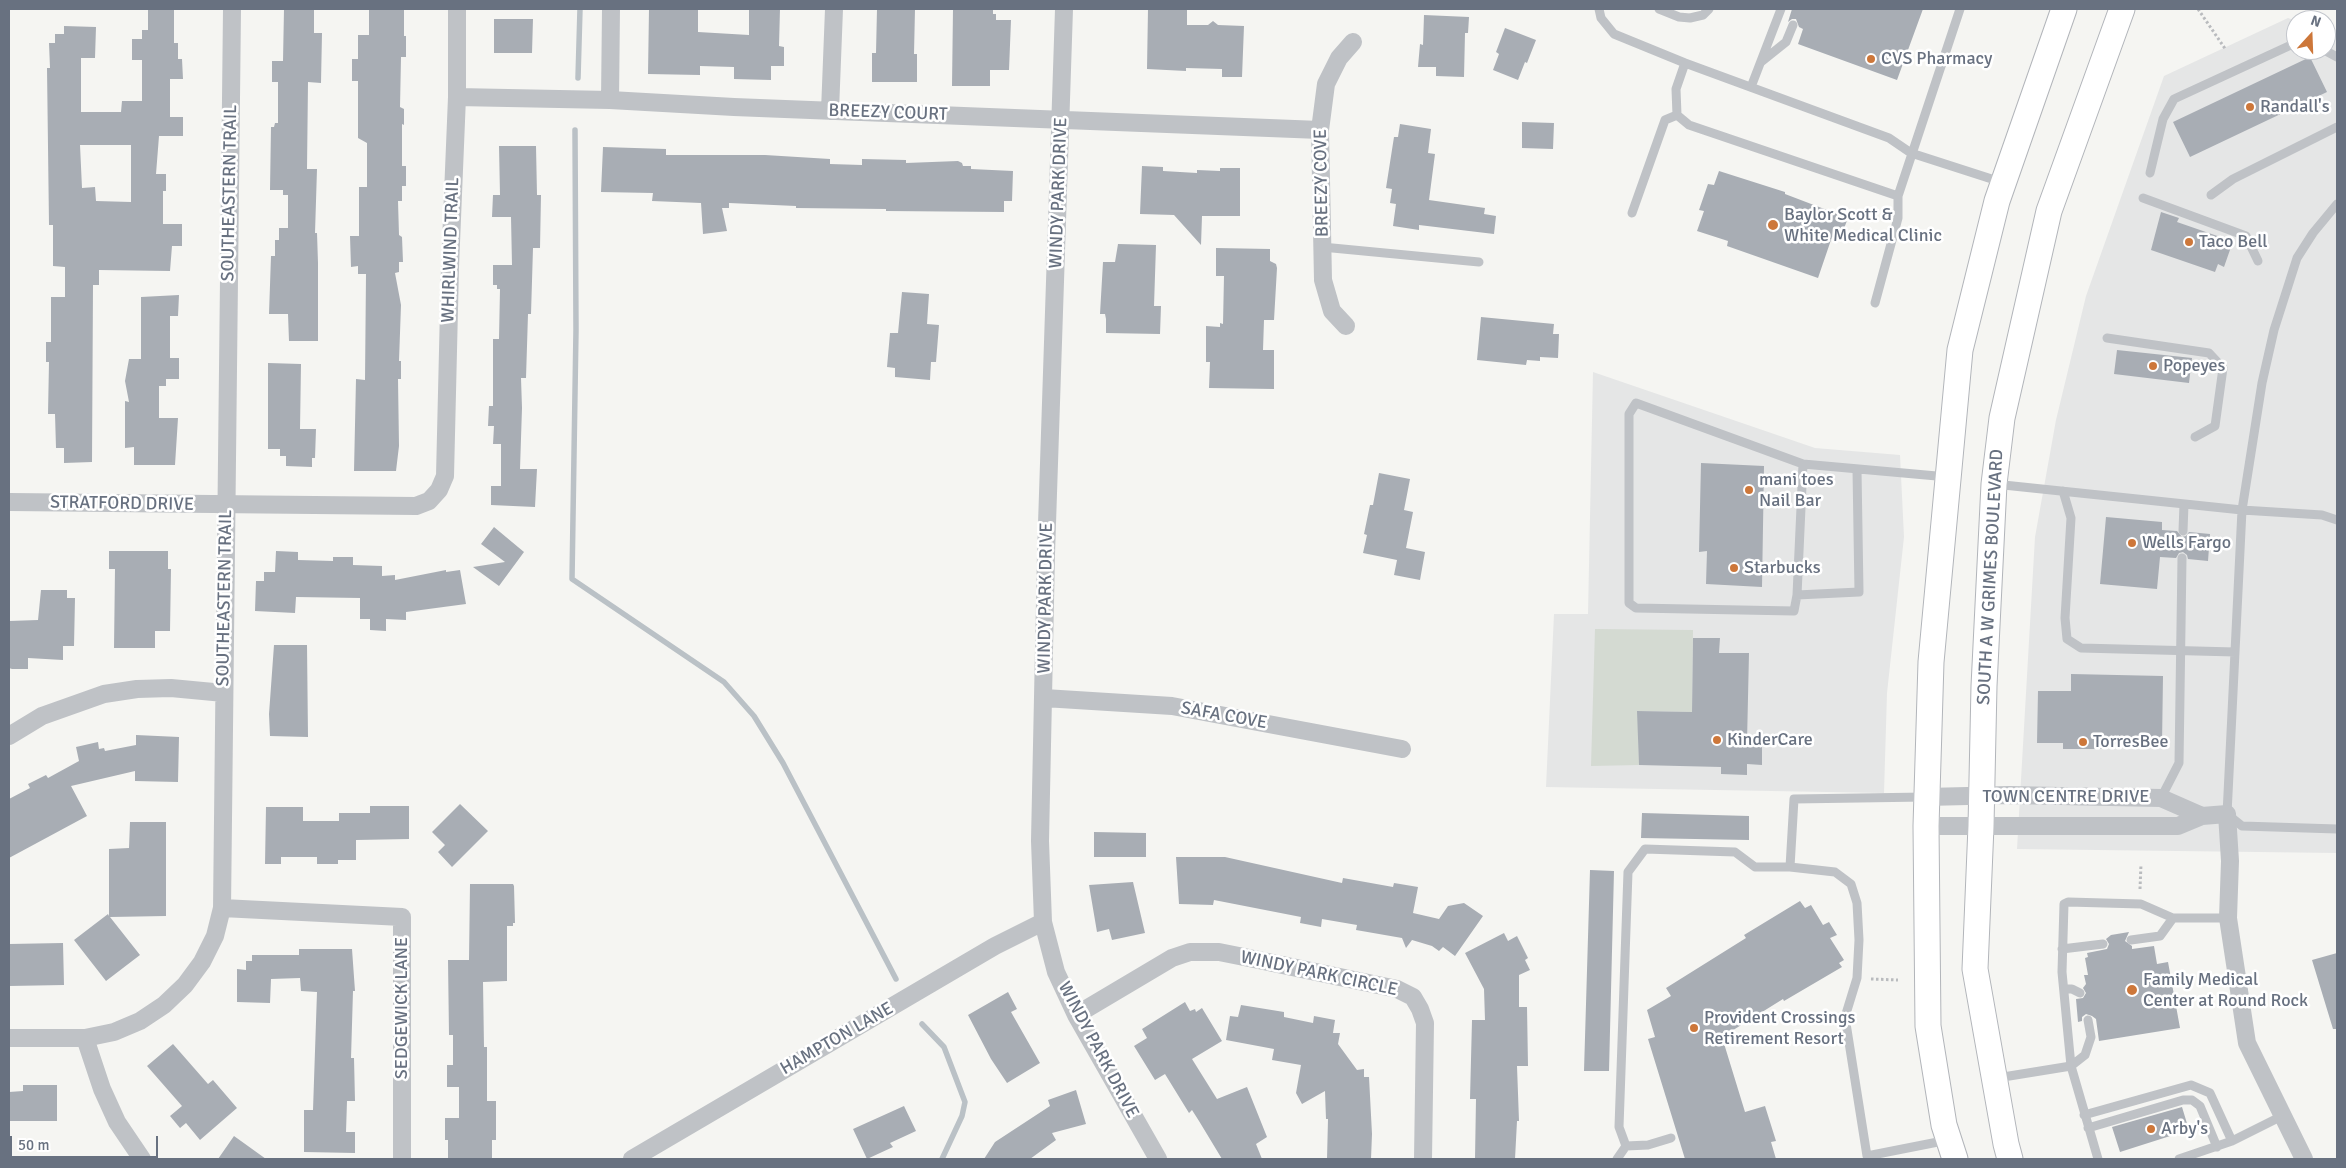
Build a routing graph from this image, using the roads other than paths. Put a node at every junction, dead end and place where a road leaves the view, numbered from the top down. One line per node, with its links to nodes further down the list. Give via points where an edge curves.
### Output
1 (232, 9): 49 (street, SOUTHEASTERN TRAIL)
2 (457, 9): 19 (street, WHIRLWIND TRAIL)
3 (611, 9): 20 (street)
4 (834, 9): 21 (street)
5 (1064, 9): 23 (street, WINDY PARK DRIVE)
6 (1599, 9): 17 (lane, via 1601,18 1614,34)
7 (1659, 9): 8 (lane, via 1690,18 1703,15)
8 (1709, 9)
9 (1782, 9): 16 (lane)
10 (1960, 9): 26 (lane)
11 (2064, 9): 28 (main road)
12 (2122, 9): 44 (main road, SOUTH A W GRIMES BOULEVARD, via 2049,211 2002,418)
13 (1793, 25): 16 (lane, via 1786,42)
14 (1353, 42): 25 (street, BREEZY COVE, via 1339,58 1326,84)
15 (2286, 47): 27 (lane, via 2174,98 2162,119)
16 (1761, 62): 18 (lane)
17 (1685, 64): 18 (lane); 22 (lane, via 1676,88)
18 (1751, 88): 26 (lane, via 1889,138)
19 (457, 97): 20 (street, BREEZY COURT); 45 (street, WHIRLWIND TRAIL, via 445,476)
20 (610, 100): 21 (street, BREEZY COURT)
21 (830, 110): 23 (street, BREEZY COURT)
22 (1677, 115): 29 (lane, via 1689,125); 33 (lane, via 1665,120)
23 (1061, 118): 25 (street, BREEZY COURT); 58 (street, WINDY PARK DRIVE)
24 (2337, 127): 30 (lane, via 2233,179)
25 (1320, 130): 34 (street, BREEZY COVE)
26 (1911, 153): 28 (lane); 29 (lane)
27 (2150, 173)
28 (2004, 183): 43 (main road, via 1960,350)
29 (1898, 196): 37 (lane, via 1898,218)
30 (2211, 196)
31 (2143, 198): 35 (lane, via 2246,236)
32 (2337, 204): 50 (lane, via 2312,232 2297,258 2274,330 2262,383)
33 (1632, 213)
34 (1322, 247): 36 (lane); 38 (street, BREEZY COVE, via 1323,280 1332,311)
35 (2258, 261)
36 (1479, 262)
37 (1875, 304)
38 (1346, 326)
39 (2107, 338): 40 (lane, via 2209,353 2223,368 2215,426)
40 (2195, 437)
41 (1802, 464): 42 (lane); 54 (lane); 54 (lane, via 1636,403 1630,414 1629,603 1636,608 1794,610)
42 (1857, 470): 43 (lane); 54 (lane, via 1860,592)
43 (1948, 478): 61 (main road, via 1931,662)
44 (1994, 484): 46 (lane); 62 (main road, SOUTH A W GRIMES BOULEVARD)
45 (439, 490): 49 (street, STRATFORD DRIVE, via 429,501 416,506)
46 (2063, 491): 48 (lane); 55 (lane, via 2071,518 2066,639 2081,648)
47 (9, 502): 49 (street, STRATFORD DRIVE)
48 (2184, 504): 50 (lane); 52 (lane)
49 (226, 506): 57 (street, SOUTHEASTERN TRAIL)
50 (2242, 510): 51 (lane, via 2322,515); 56 (lane)
51 (2337, 520)
52 (2183, 531)
53 (2182, 558): 55 (lane)
54 (1796, 595)
55 (2179, 652): 56 (lane); 63 (lane, via 2178,763)
56 (2235, 652): 64 (lane)
57 (224, 693): 59 (street, via 170,688 104,694 42,716); 70 (street, SOUTHEASTERN TRAIL)
58 (1044, 698): 60 (street, SAFA COVE, via 1172,706); 73 (street, WINDY PARK DRIVE, via 1040,841)
59 (9, 736)
60 (1402, 749)
61 (1926, 797): 62 (street, TOWN CENTRE DRIVE); 66 (main road); 69 (lane, via 1794,798)
62 (1982, 797): 63 (street, TOWN CENTRE DRIVE); 67 (main road, SOUTH A W GRIMES BOULEVARD)
63 (2161, 798): 65 (street, TOWN CENTRE DRIVE)
64 (2228, 814): 65 (street, TOWN CENTRE DRIVE); 68 (lane, via 2242,826); 72 (street)
65 (2202, 816): 67 (street, TOWN CENTRE DRIVE, via 2178,826)
66 (1926, 826): 67 (street, TOWN CENTRE DRIVE); 92 (main road, via 1928,1026 1944,1125)
67 (1981, 826): 84 (main road, SOUTH A W GRIMES BOULEVARD, via 1975,969)
68 (2337, 829)
69 (1790, 867): 90 (lane, via 1755,867 1735,852 1645,849 1628,872 1619,1127); 93 (lane, via 1835,872 1851,884 1857,903 1856,978 1844,1017)
70 (222, 908): 82 (street, SOUTHEASTERN TRAIL, via 202,962 164,1005 140,1021 114,1032); 95 (street, SEDGEWICK LANE, via 402,917)
71 (2173, 918): 72 (lane); 74 (lane, via 2160,936); 76 (lane, via 2140,904 2068,902 2062,908)
72 (2228, 918): 86 (street, via 2247,1044)
73 (1043, 922): 79 (street, WINDY PARK DRIVE, via 1056,972); 96 (street, HAMPTON LANE, via 995,946)
74 (2130, 940)
75 (2104, 944): 76 (lane)
76 (2062, 949): 77 (lane)
77 (2064, 989): 78 (lane); 83 (lane)
78 (2080, 993)
79 (1076, 1015): 97 (street, WINDY PARK DRIVE); 98 (street, WINDY PARK CIRCLE, via 1172,958 1190,952 1219,952 1398,988 1413,997 1425,1024)
80 (2088, 1020): 83 (lane, via 2091,1037 2085,1055)
81 (9, 1038): 82 (street, SOUTHEASTERN TRAIL)
82 (85, 1038): 94 (street, via 117,1122)
83 (2071, 1066): 84 (lane); 85 (lane)
84 (1994, 1078): 100 (main road, SOUTH A W GRIMES BOULEVARD)
85 (2084, 1115): 87 (lane); 89 (lane, via 2191,1085 2210,1093)
86 (2282, 1116): 89 (lane); 103 (street)
87 (2088, 1128): 91 (lane, via 2192,1100 2200,1106); 101 (lane)
88 (1672, 1138): 90 (lane, via 1648,1145)
89 (2232, 1141): 91 (lane)
90 (1626, 1146): 99 (lane)
91 (2216, 1147): 102 (lane)
92 (1952, 1150): 93 (lane)
93 (1867, 1158)
94 (142, 1159)
95 (402, 1159)
96 (632, 1159)
97 (1158, 1159)
98 (1423, 1159)
99 (1617, 1159)
100 (2010, 1159)
101 (2098, 1159)
102 (2179, 1159)
103 (2304, 1159)

